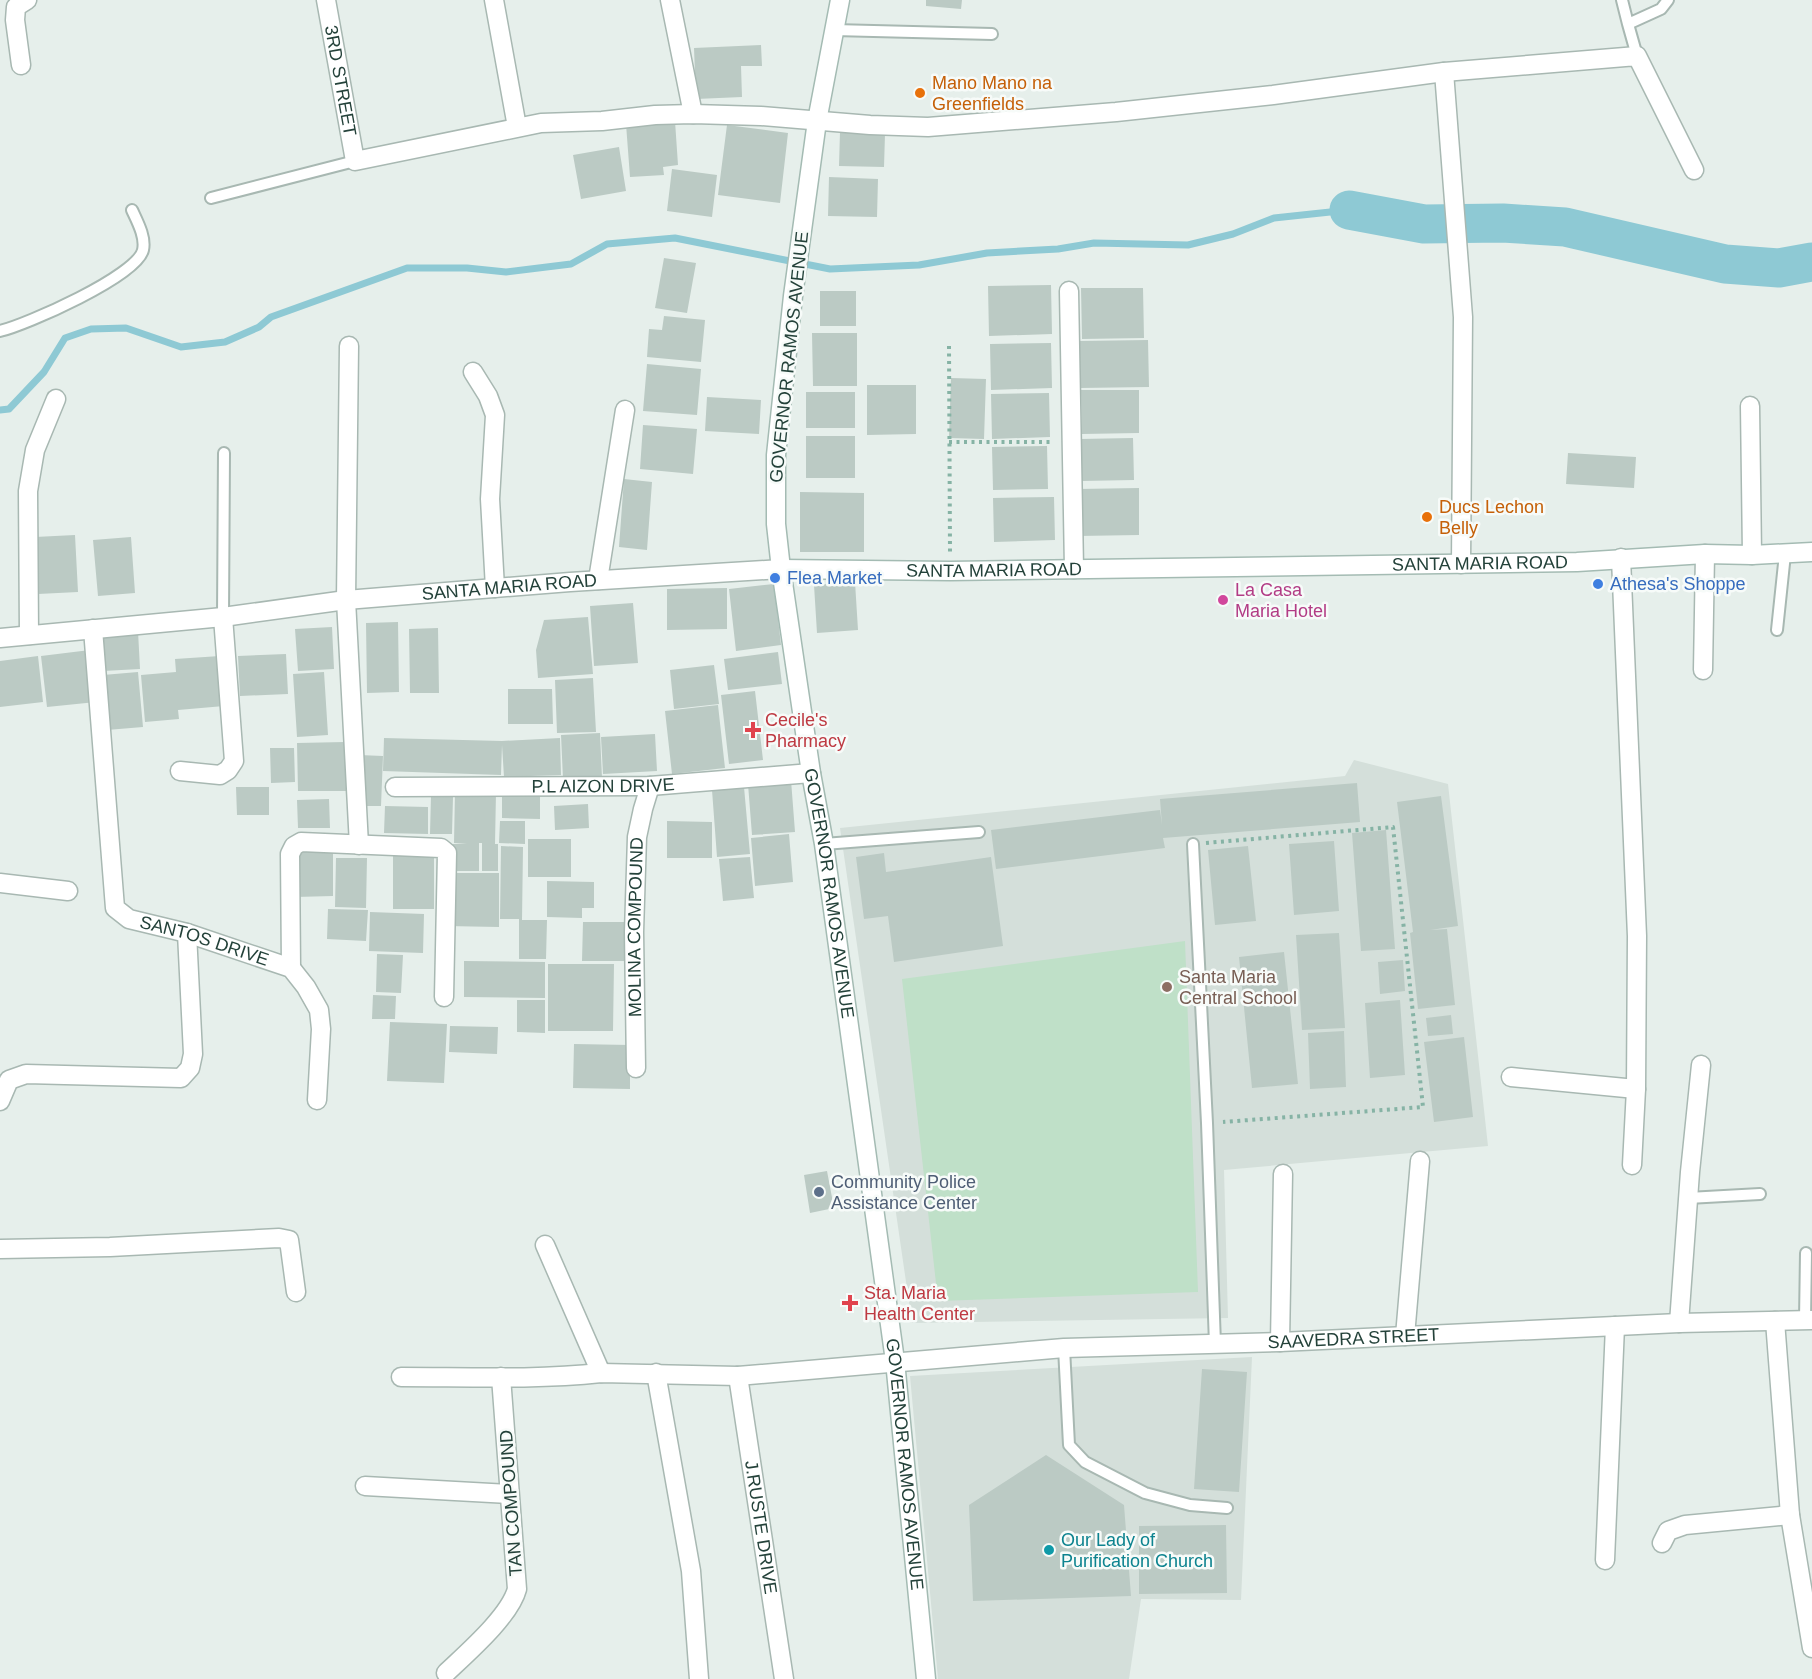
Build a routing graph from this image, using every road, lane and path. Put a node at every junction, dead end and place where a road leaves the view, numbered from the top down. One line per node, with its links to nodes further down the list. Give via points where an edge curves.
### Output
1 (27, 0): 12 (street, via 16,7)
2 (326, 0): 17 (street, 3RD STREET)
3 (494, 0): 16 (street)
4 (670, 0): 14 (street)
5 (840, 0): 9 (street, GOVERNOR RAMOS AVENUE)
6 (1622, 0): 8 (lane)
7 (1668, 0): 8 (lane, via 1661,9)
8 (1628, 24): 11 (lane)
9 (834, 30): 10 (lane); 15 (street, GOVERNOR RAMOS AVENUE)
10 (992, 34)
11 (1637, 56): 13 (street); 18 (street)
12 (21, 65)
13 (1444, 72): 15 (street, via 1116,112 928,127); 37 (street, via 1462,317)
14 (693, 114): 15 (street); 16 (street)
15 (817, 121): 38 (street, GOVERNOR RAMOS AVENUE, via 776,455 776,524)
16 (517, 127): 17 (street)
17 (355, 161): 19 (lane)
18 (1694, 171)
19 (210, 198)
20 (132, 210): 22 (lane, via 141,231 143,250 134,264 99,287)
21 (1069, 291): 29 (street)
22 (0, 331)
23 (350, 346): 43 (street)
24 (949, 346): 30 (path)
25 (473, 372): 42 (street, via 495,415 490,499)
26 (56, 399): 47 (street, via 35,450 28,491)
27 (1750, 406): 35 (street)
28 (625, 410): 41 (street)
29 (1071, 441): 30 (path); 39 (street)
30 (949, 442): 40 (path)
31 (224, 453): 44 (lane)
32 (1812, 552): 34 (street, SANTA MARIA ROAD)
33 (1705, 554): 35 (street, SANTA MARIA ROAD); 36 (street, SANTA MARIA ROAD); 49 (street)
34 (1785, 554): 35 (street, SANTA MARIA ROAD); 46 (lane)
35 (1752, 555)
36 (1622, 558): 37 (street, SANTA MARIA ROAD); 66 (street, via 1637,936)
37 (1461, 564): 39 (street, SANTA MARIA ROAD)
38 (781, 569): 40 (street, SANTA MARIA ROAD); 41 (street, SANTA MARIA ROAD); 51 (street, GOVERNOR RAMOS AVENUE)
39 (1074, 570): 40 (street, SANTA MARIA ROAD)
40 (950, 571)
41 (598, 580): 42 (street, SANTA MARIA ROAD)
42 (495, 588): 43 (street, SANTA MARIA ROAD)
43 (346, 600): 44 (street, SANTA MARIA ROAD); 55 (street)
44 (223, 617): 45 (street, SANTA MARIA ROAD); 50 (street, via 234,761 220,775)
45 (93, 629): 47 (street, SANTA MARIA ROAD); 60 (street, SANTOS DRIVE, via 115,908 129,919)
46 (1777, 630)
47 (29, 636): 48 (street, SANTA MARIA ROAD)
48 (0, 638)
49 (1703, 670)
50 (180, 771)
51 (811, 773): 52 (street, P.L AIZON DRIVE); 56 (street, GOVERNOR RAMOS AVENUE)
52 (650, 786): 53 (street, P.L AIZON DRIVE); 64 (street, MOLINA COMPOUND, via 637,837)
53 (395, 787)
54 (979, 832): 56 (lane)
55 (359, 844): 61 (street, via 301,842 294,846 290,854); 62 (street, via 445,850)
56 (824, 844): 87 (street, GOVERNOR RAMOS AVENUE)
57 (1193, 844): 69 (lane); 69 (path, via 1393,827 1423,1107)
58 (0, 883): 59 (street)
59 (68, 891)
60 (187, 933): 61 (street, SANTOS DRIVE); 68 (street, via 193,1054 190,1068 182,1078 26,1074 9,1080)
61 (291, 968): 67 (street, SANTOS DRIVE, via 319,1010)
62 (444, 997)
63 (1701, 1065): 74 (street)
64 (636, 1068)
65 (1511, 1077): 66 (street)
66 (1636, 1089): 71 (street)
67 (317, 1100)
68 (0, 1101)
69 (1207, 1123): 85 (lane)
70 (1420, 1161): 83 (street)
71 (1632, 1166)
72 (1283, 1174): 84 (street)
73 (1760, 1194): 74 (lane)
74 (1688, 1198): 81 (street)
75 (545, 1245): 88 (street)
76 (0, 1250): 78 (street, via 279,1238 289,1240)
77 (1806, 1253): 79 (lane)
78 (297, 1292)
79 (1808, 1320): 80 (street, SAAVEDRA STREET)
80 (1775, 1321): 81 (street, SAAVEDRA STREET); 96 (street)
81 (1679, 1323): 82 (street, SAAVEDRA STREET)
82 (1615, 1326): 83 (street, SAAVEDRA STREET); 98 (street)
83 (1405, 1336): 84 (street, SAAVEDRA STREET)
84 (1280, 1342): 85 (street, SAAVEDRA STREET)
85 (1215, 1344): 86 (street, SAAVEDRA STREET)
86 (1064, 1348): 87 (street, SAAVEDRA STREET); 95 (lane, via 1069,1444 1085,1462 1145,1493 1190,1505)
87 (895, 1361): 90 (street, SAAVEDRA STREET); 103 (street, GOVERNOR RAMOS AVENUE)
88 (601, 1372): 89 (street, SAAVEDRA STREET); 92 (street, SAAVEDRA STREET)
89 (656, 1373): 90 (street, SAAVEDRA STREET); 101 (street, via 691,1570)
90 (738, 1376): 102 (street, J.RUSTE DRIVE)
91 (401, 1377): 92 (street, SAAVEDRA STREET)
92 (501, 1377): 94 (street, TAN COMPOUND)
93 (365, 1486): 94 (street)
94 (509, 1494): 100 (street, TAN COMPOUND, via 517,1588 514,1600)
95 (1227, 1508)
96 (1790, 1515): 97 (street, via 1685,1525 1668,1531); 99 (street)
97 (1662, 1544)
98 (1605, 1560)
99 (1812, 1648)
100 (446, 1674)
101 (699, 1679)
102 (784, 1679)
103 (926, 1679)

